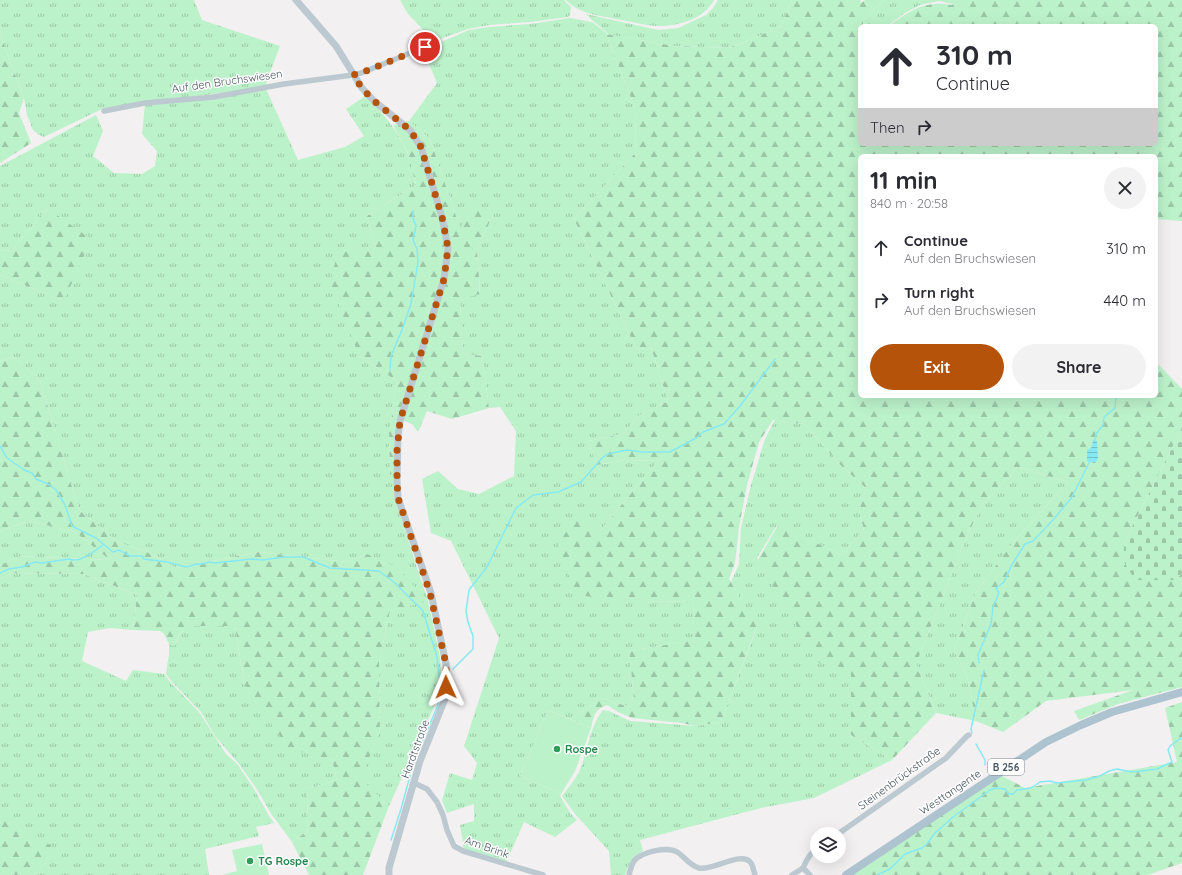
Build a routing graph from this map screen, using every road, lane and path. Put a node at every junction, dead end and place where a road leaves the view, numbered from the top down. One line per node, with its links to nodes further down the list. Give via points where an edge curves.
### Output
1 (296, 0): 3 (street, via 336,46)
2 (425, 47): 3 (street, Auf den Bruchswiesen)
3 (353, 75): 4 (street, Auf den Bruchswiesen, via 214,97 145,103); 7 (street, Hardtstraße, via 374,101 410,130 421,147 442,217 448,248 444,279 400,421 397,451 398,498 430,593 446,664 447,681 443,706 420,761)
4 (104, 111)
5 (1182, 692): 17 (main road, Westtangente / B 256, via 1112,712 1046,742)
6 (969, 735): 8 (street, Steinenbrückstraße, via 946,758)
7 (414, 783): 11 (street, Hardtstraße); 12 (street, Am Brink, via 427,789 437,802 454,846)
8 (846, 828)
9 (810, 855): 10 (street)
10 (802, 868): 15 (street); 16 (street)
11 (389, 875)
12 (543, 875)
13 (628, 875): 14 (street, via 634,860 643,854 667,848 698,868 707,869 739,858 746,860 751,863)
14 (755, 875)
15 (792, 875)
16 (810, 875)
17 (846, 875)

